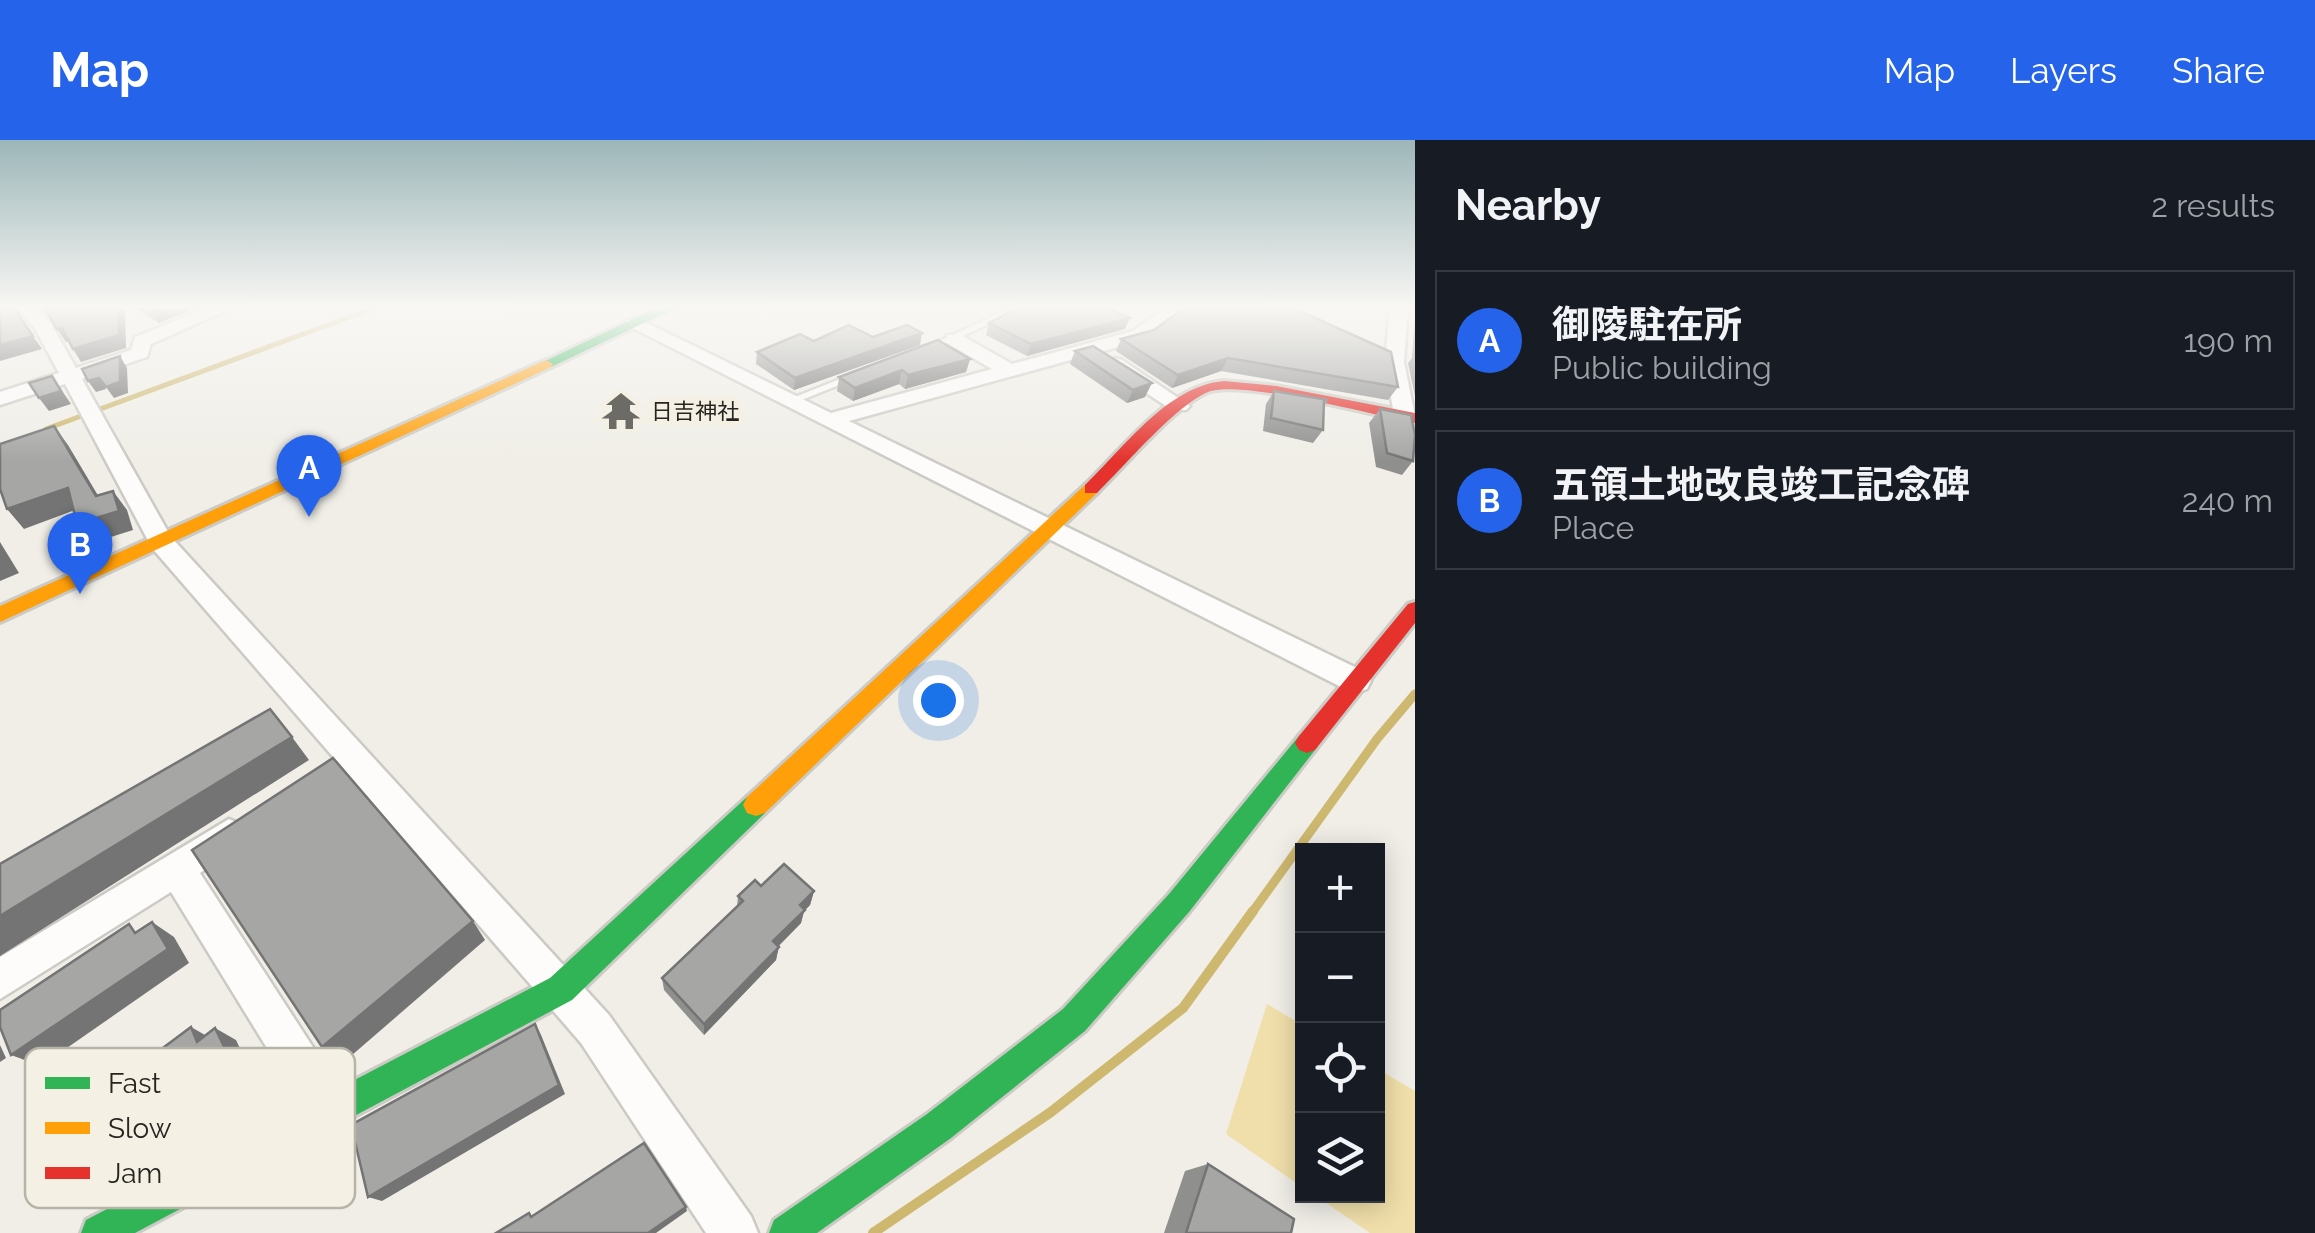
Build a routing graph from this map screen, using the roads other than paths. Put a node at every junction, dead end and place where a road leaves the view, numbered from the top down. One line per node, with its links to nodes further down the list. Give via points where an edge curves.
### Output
1 (60, 359): 11 (street)
2 (126, 359): 11 (street)
3 (558, 359): 18 (street)
4 (705, 359): 13 (street)
5 (990, 359): 9 (street)
6 (1055, 359): 9 (street)
7 (1107, 359): 14 (street)
8 (1393, 359): 15 (street)
9 (1010, 371): 16 (street)
10 (863, 374): 13 (lane)
11 (70, 379): 12 (street); 18 (street)
12 (0, 400)
13 (790, 401): 16 (street)
14 (1179, 406): 15 (street, via 1210,386); 17 (street)
15 (1410, 416)
16 (829, 420): 17 (street)
17 (1048, 528): 21 (street); 27 (street)
18 (161, 542): 20 (street); 22 (street)
19 (1415, 609): 21 (street)
20 (0, 615)
21 (1356, 681): 33 (street, via 1179,902 1074,1020)
22 (354, 756): 23 (street); 27 (street)
23 (322, 776)
24 (257, 817): 25 (street)
25 (176, 868): 26 (street); 28 (street)
26 (0, 979)
27 (562, 989): 29 (street); 32 (street)
28 (290, 1048)
29 (355, 1100)
30 (147, 1208): 31 (street)
31 (99, 1233)
32 (734, 1233)
33 (787, 1233)

